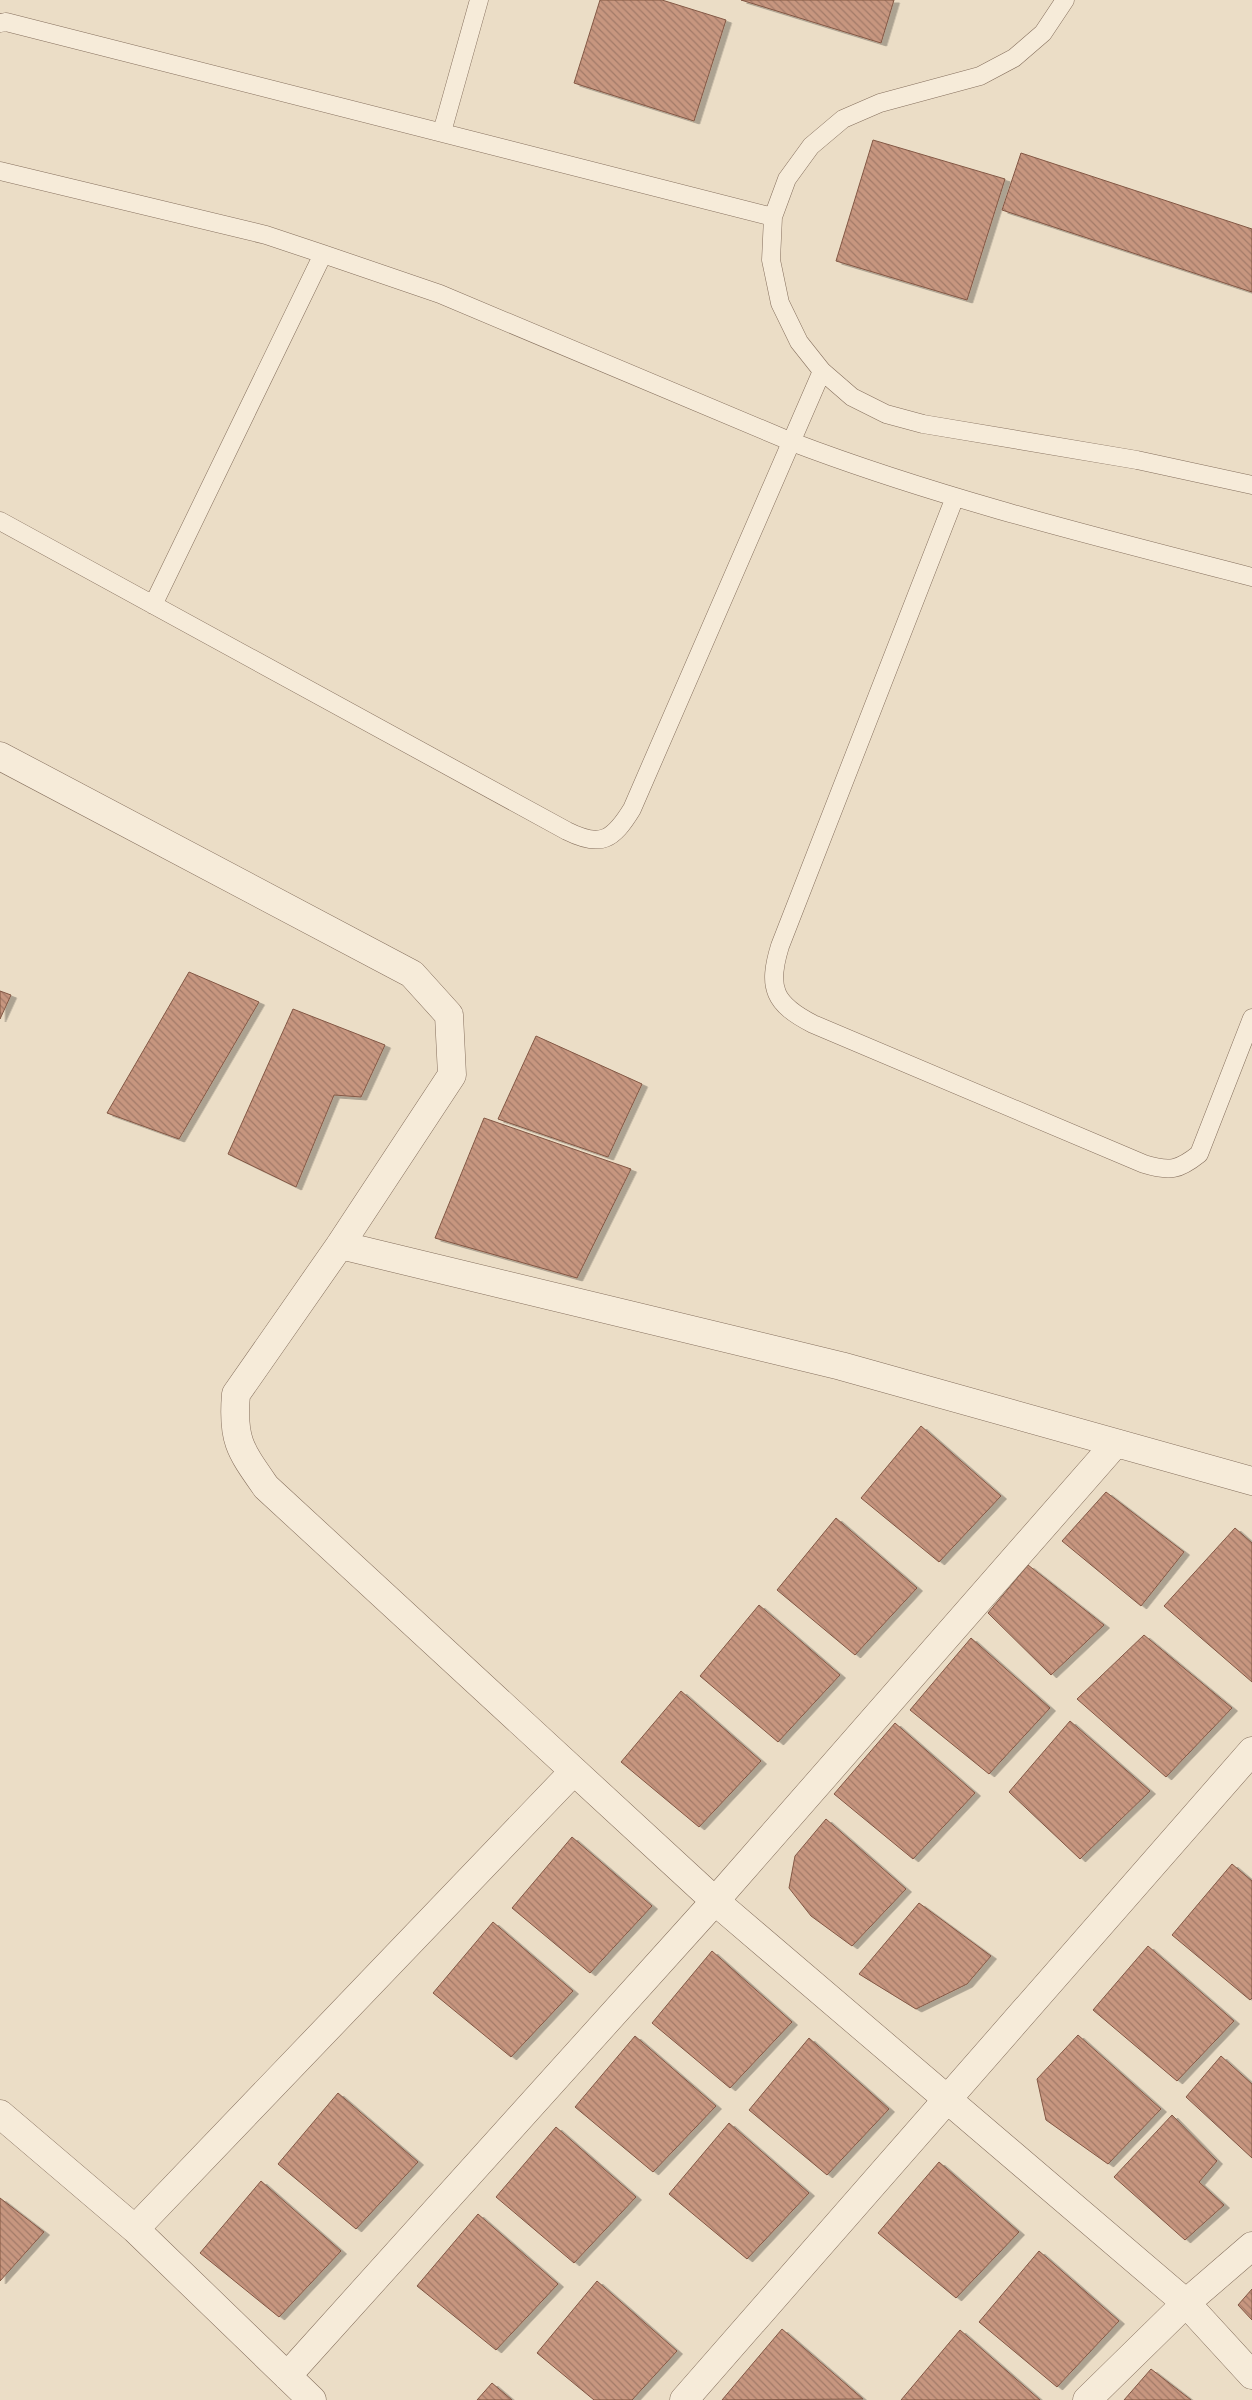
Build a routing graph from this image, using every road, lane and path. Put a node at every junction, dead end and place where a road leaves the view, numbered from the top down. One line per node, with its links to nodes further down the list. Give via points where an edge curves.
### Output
1 (479, 0): 4 (lane)
2 (1066, 0): 6 (lane, via 1043,32 1014,58 980,76 880,103 842,120 811,146 787,179)
3 (2, 20): 4 (lane)
4 (442, 132): 6 (lane)
5 (0, 171): 7 (lane, via 266,235)
6 (773, 217): 8 (lane, via 771,260 780,303 798,342)
7 (324, 254): 9 (lane, via 440,294); 14 (lane)
8 (822, 372): 9 (lane); 10 (lane, via 852,397 886,414 923,424 1137,460)
9 (792, 442): 11 (lane); 14 (lane, via 632,810 620,828 604,839 584,840)
10 (1252, 485)
11 (954, 497): 13 (lane); 16 (lane, via 780,946 773,969 777,994 791,1013 813,1024 1164,1170 1184,1166 1199,1154)
12 (0, 521): 14 (lane)
13 (1252, 577)
14 (153, 605)
15 (0, 756): 17 (street, via 412,974 448,1015 452,1075)
16 (1252, 1018)
17 (340, 1245): 18 (street, via 842,1366); 21 (street, via 236,1394 234,1421 242,1452 266,1487)
18 (1115, 1444): 19 (street); 22 (street)
19 (1252, 1481)
20 (1252, 1751): 23 (street)
21 (574, 1771): 22 (street); 25 (street)
22 (715, 1901): 23 (street); 29 (street)
23 (947, 2098): 27 (street); 31 (street)
24 (0, 2114): 25 (street)
25 (135, 2229): 29 (street)
26 (1252, 2246): 27 (street)
27 (1186, 2303): 28 (street); 32 (street)
28 (1252, 2375)
29 (287, 2376): 30 (street)
30 (312, 2400)
31 (684, 2400)
32 (1087, 2400)

